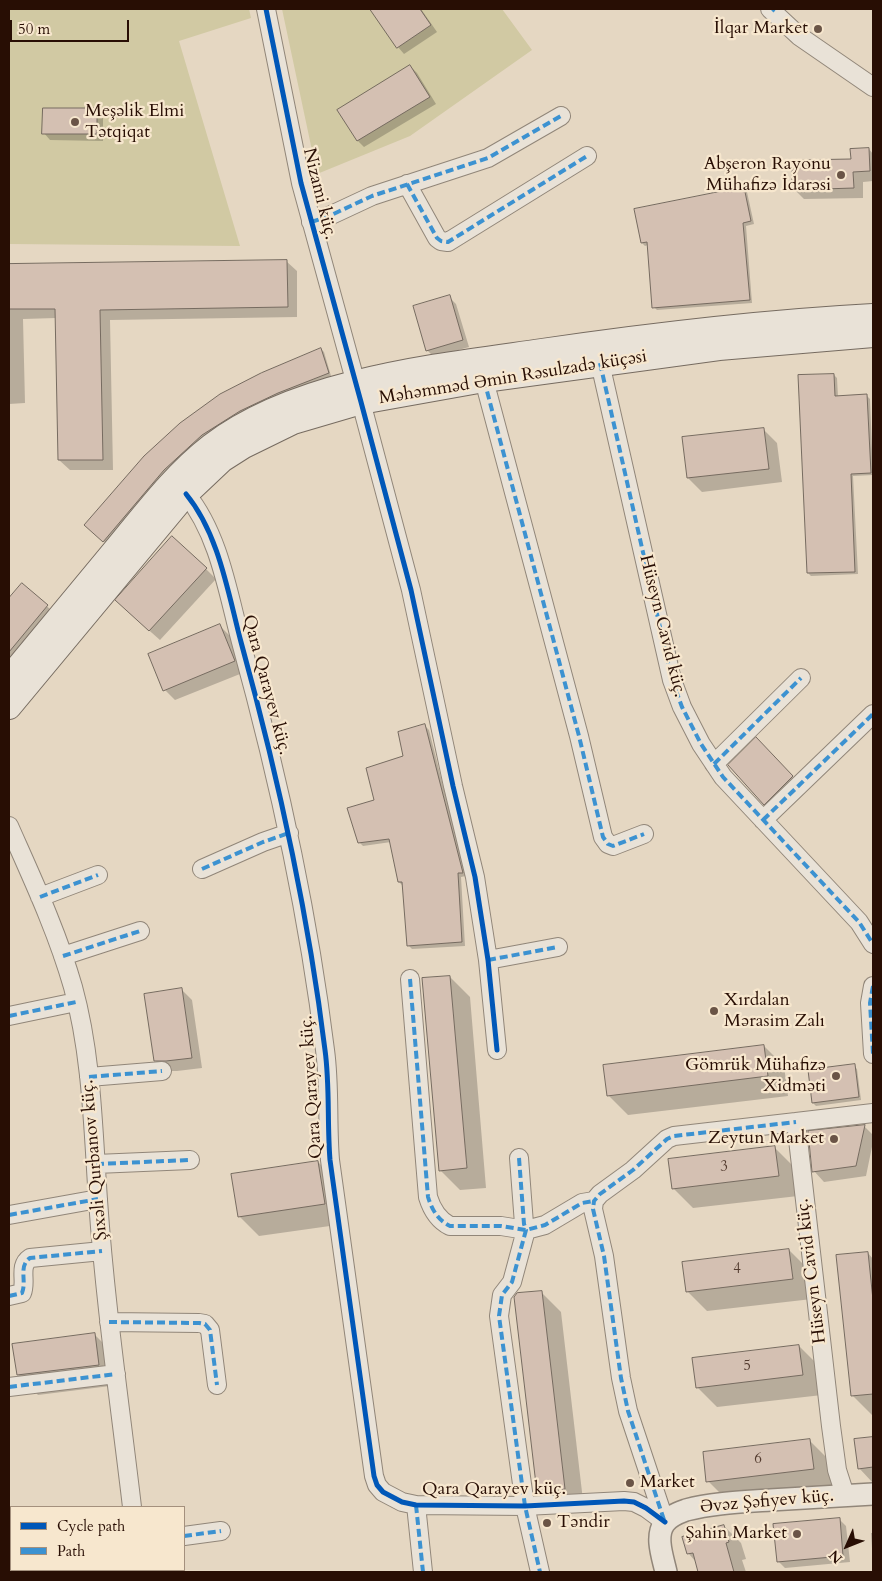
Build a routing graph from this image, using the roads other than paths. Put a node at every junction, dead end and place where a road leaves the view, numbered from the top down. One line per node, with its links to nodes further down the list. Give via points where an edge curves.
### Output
1 (266, 9): 7 (street, Nizami küç.)
2 (772, 9): 3 (street, via 799,36)
3 (873, 87)
4 (561, 116): 6 (street, via 488,158)
5 (587, 156): 6 (street, via 448,242 436,238)
6 (407, 184): 7 (street)
7 (311, 222): 12 (street, Nizami küç.)
8 (873, 316): 12 (main road, Məhəmməd Əmin Rəsulzadə küçəsi, via 657,334 481,360)
9 (873, 336): 10 (main road, Məhəmməd Əmin Rəsulzadə küçəsi, via 720,348)
10 (600, 363): 11 (main road, Məhəmməd Əmin Rəsulzadə küçəsi); 18 (street, Hüseyn Cavid küç., via 672,680 682,707)
11 (484, 380): 12 (main road, Məhəmməd Əmin Rəsulzadə küçəsi); 22 (street, via 603,837 613,846)
12 (358, 392): 13 (main road, Məhəmməd Əmin Rəsulzadə küçəsi, via 244,446 222,460); 14 (main road, Məhəmməd Əmin Rəsulzadə küçəsi, via 308,396 266,414 212,445 143,516); 30 (street, Nizami küç., via 411,590 476,877)
13 (186, 494): 16 (main road, Məhəmməd Əmin Rəsulzadə küçəsi); 21 (street, Qara Qarayev küç., via 204,519 220,565 258,702)
14 (9, 678)
15 (802, 678): 18 (street)
16 (9, 707)
17 (873, 714): 19 (street)
18 (714, 764): 19 (street, Hüseyn Cavid küç.)
19 (762, 820): 27 (street, Hüseyn Cavid küç., via 859,922)
20 (9, 826): 25 (street, Şıxəli Qurbanov küç.)
21 (289, 833): 23 (street); 56 (street, Qara Qarayev küç., via 326,1051 330,1160 374,1476 383,1492)
22 (644, 834)
23 (202, 869)
24 (98, 874): 25 (street)
25 (40, 897): 29 (street, Şıxəli Qurbanov küç.)
26 (140, 931): 29 (street)
27 (873, 944)
28 (558, 946): 30 (street)
29 (63, 956): 33 (street, Şıxəli Qurbanov küç.)
30 (488, 960): 35 (street, Nizami küç.)
31 (410, 979): 47 (street, via 428,1197 432,1207 450,1226 502,1226)
32 (873, 986): 36 (street, via 870,1003)
33 (76, 1002): 34 (street); 38 (street, Şıxəli Qurbanov küç.)
34 (9, 1016)
35 (498, 1050)
36 (873, 1054)
37 (162, 1071): 38 (street)
38 (89, 1078): 43 (street, Şıxəli Qurbanov küç.)
39 (873, 1113): 40 (street)
40 (796, 1122): 45 (street, via 674,1136); 55 (street, Hüseyn Cavid küç., via 830,1426 837,1470)
41 (519, 1158): 47 (street)
42 (190, 1160): 43 (street)
43 (96, 1164): 44 (street, Şıxəli Qurbanov küç.)
44 (98, 1199): 46 (street); 48 (street, Şıxəli Qurbanov küç.)
45 (594, 1201): 47 (street, via 582,1203 546,1225); 59 (street, via 628,1411)
46 (9, 1215)
47 (526, 1230): 58 (street, via 515,1274 499,1305)
48 (102, 1251): 49 (street, via 30,1258 24,1266 22,1293); 50 (street, Şıxəli Qurbanov küç.)
49 (9, 1296)
50 (109, 1322): 51 (street, Şıxəli Qurbanov küç.); 52 (street, via 205,1324 210,1330)
51 (116, 1374): 53 (street); 57 (street, Şıxəli Qurbanov küç.)
52 (217, 1385)
53 (9, 1387)
54 (873, 1494): 55 (street, Əvəz Şəfiyev küç.)
55 (845, 1495): 59 (street, Əvəz Şəfiyev küç., via 702,1506 674,1515)
56 (416, 1505): 58 (street, Qara Qarayev küç.); 62 (street)
57 (132, 1506)
58 (525, 1506): 59 (street, Qara Qarayev küç., via 634,1502); 63 (street)
59 (665, 1522): 64 (street, via 660,1541)
60 (221, 1531): 61 (street)
61 (185, 1536)
62 (423, 1572)
63 (540, 1572)
64 (666, 1572)

